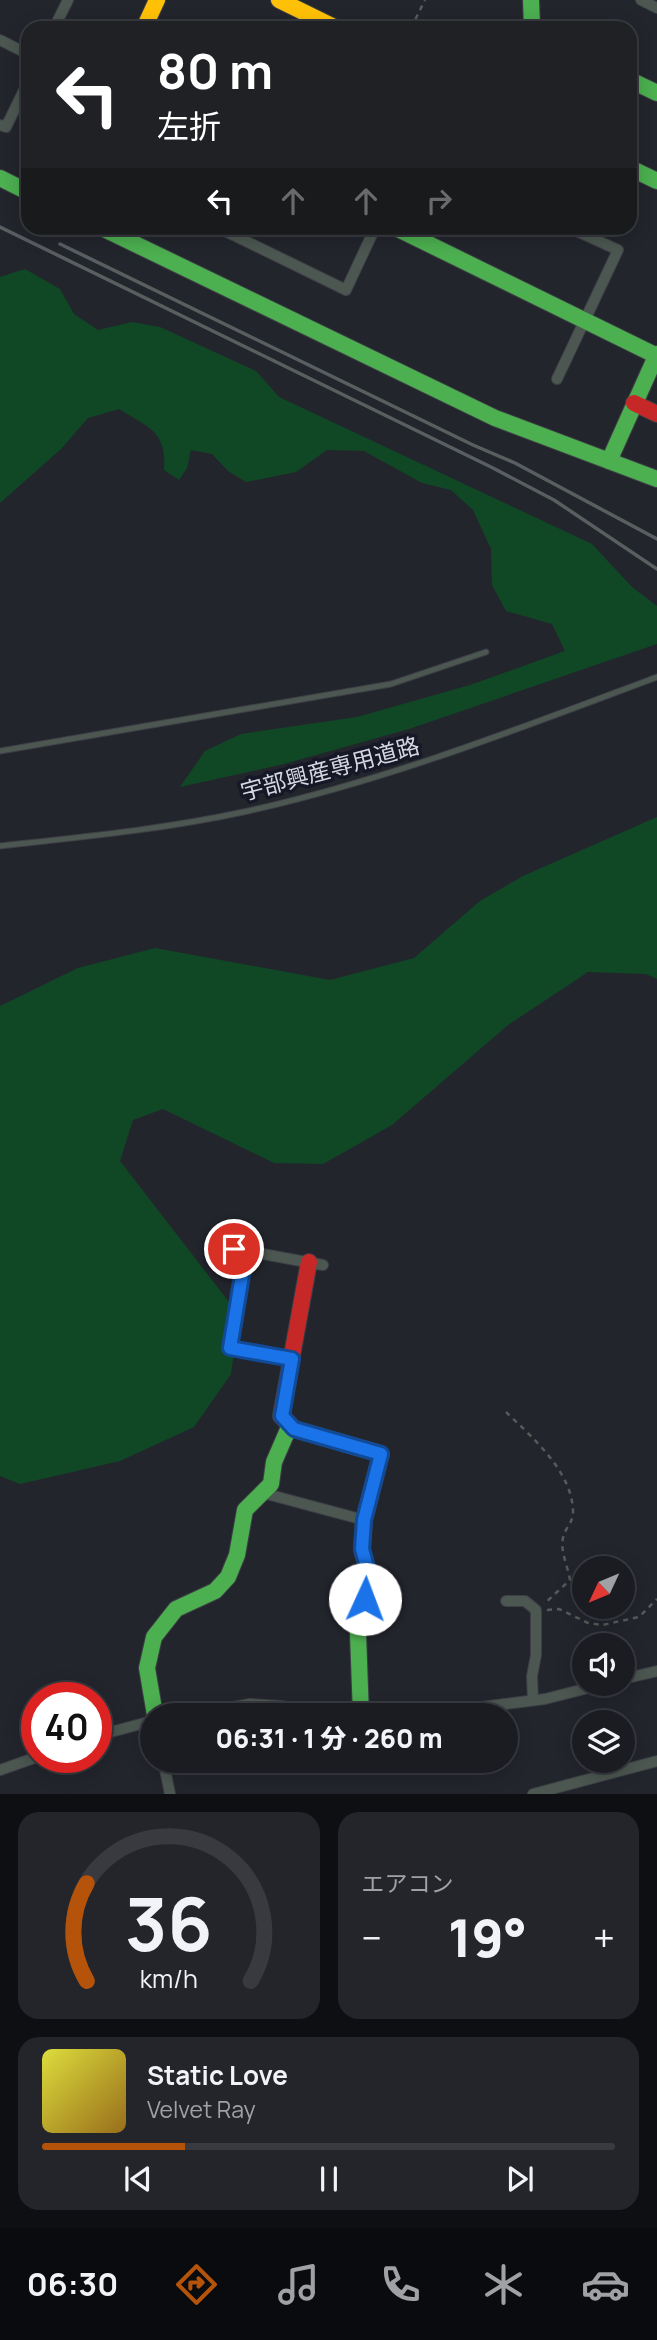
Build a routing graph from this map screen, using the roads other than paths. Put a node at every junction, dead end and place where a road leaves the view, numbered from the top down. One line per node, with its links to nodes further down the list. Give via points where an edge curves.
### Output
1 (68, 0): 7 (street)
2 (157, 0): 8 (street)
3 (279, 0): 9 (street)
4 (531, 0): 10 (street)
5 (641, 0): 6 (street)
6 (657, 8)
7 (58, 21)
8 (147, 21)
9 (322, 21)
10 (532, 21)
11 (0, 40): 12 (street)
12 (21, 50)
13 (637, 83): 14 (street)
14 (657, 93)
15 (21, 96): 16 (street, via 6,127)
16 (0, 125)
17 (637, 171): 19 (street)
18 (0, 178): 20 (street)
19 (657, 181)
20 (21, 188)
21 (116, 235): 31 (street, via 495,418)
22 (233, 235): 23 (street, via 346,290)
23 (372, 235)
24 (410, 235): 26 (street)
25 (585, 235): 26 (street, via 618,250)
26 (586, 320): 27 (street); 28 (street)
27 (657, 355): 29 (street)
28 (556, 379)
29 (634, 403): 30 (street); 31 (street)
30 (657, 414)
31 (609, 461): 32 (street)
32 (657, 479)
33 (486, 652): 35 (lane, via 391,684)
34 (657, 677): 36 (lane, 宇部興産専用道路, via 444,756 260,808 123,833)
35 (0, 751)
36 (0, 846)
37 (316, 1263): 38 (street); 38 (street, via 240,1250 230,1348)
38 (292, 1359): 39 (street, via 282,1416)
39 (290, 1425): 40 (street, via 282,1436 271,1484); 41 (street, via 381,1454)
40 (263, 1493): 41 (street); 47 (street, via 245,1510 237,1555 222,1585 176,1609 154,1637 147,1668)
41 (364, 1520): 48 (street, via 362,1549 369,1574 358,1634)
42 (506, 1601): 46 (street, via 525,1601 536,1610)
43 (657, 1671): 44 (street)
44 (635, 1676)
45 (572, 1691): 46 (street)
46 (533, 1700): 49 (street)
47 (153, 1703)
48 (361, 1703)
49 (510, 1703)
50 (140, 1724): 51 (street)
51 (112, 1731)
52 (657, 1761): 57 (street)
53 (21, 1763): 54 (street)
54 (0, 1770)
55 (166, 1773): 56 (street)
56 (170, 1794)
57 (533, 1794)

